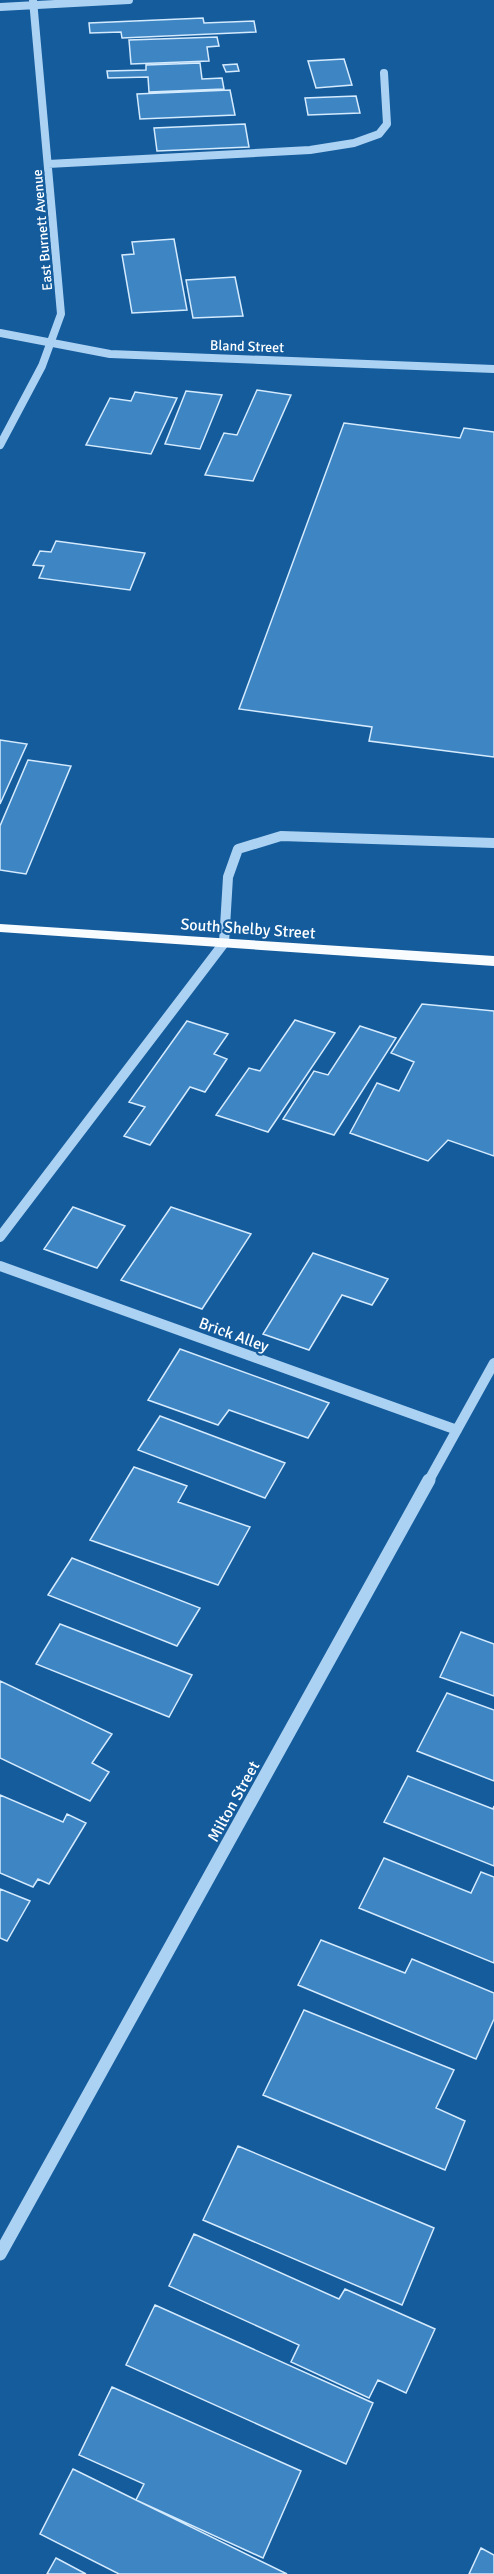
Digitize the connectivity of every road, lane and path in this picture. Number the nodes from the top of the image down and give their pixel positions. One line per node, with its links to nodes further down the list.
1 (129, 0): 2 (street)
2 (34, 3): 3 (street); 5 (street, East Burnett Avenue)
3 (0, 7)
4 (384, 73): 5 (street)
5 (48, 164): 7 (street, East Burnett Avenue)
6 (0, 333): 7 (street, Bland Street)
7 (52, 343): 8 (street, Bland Street); 9 (street, East Burnett Avenue)
8 (494, 369)
9 (0, 445)
10 (494, 843): 12 (street)
11 (0, 928): 12 (main road, South Shelby Street)
12 (224, 943): 13 (main road, South Shelby Street); 14 (street)
13 (494, 961)
14 (0, 1238)
15 (0, 1266): 17 (street, Brick Alley)
16 (494, 1363): 17 (street, Milton Street)
17 (457, 1430): 18 (street, Milton Street)
18 (0, 2254)

